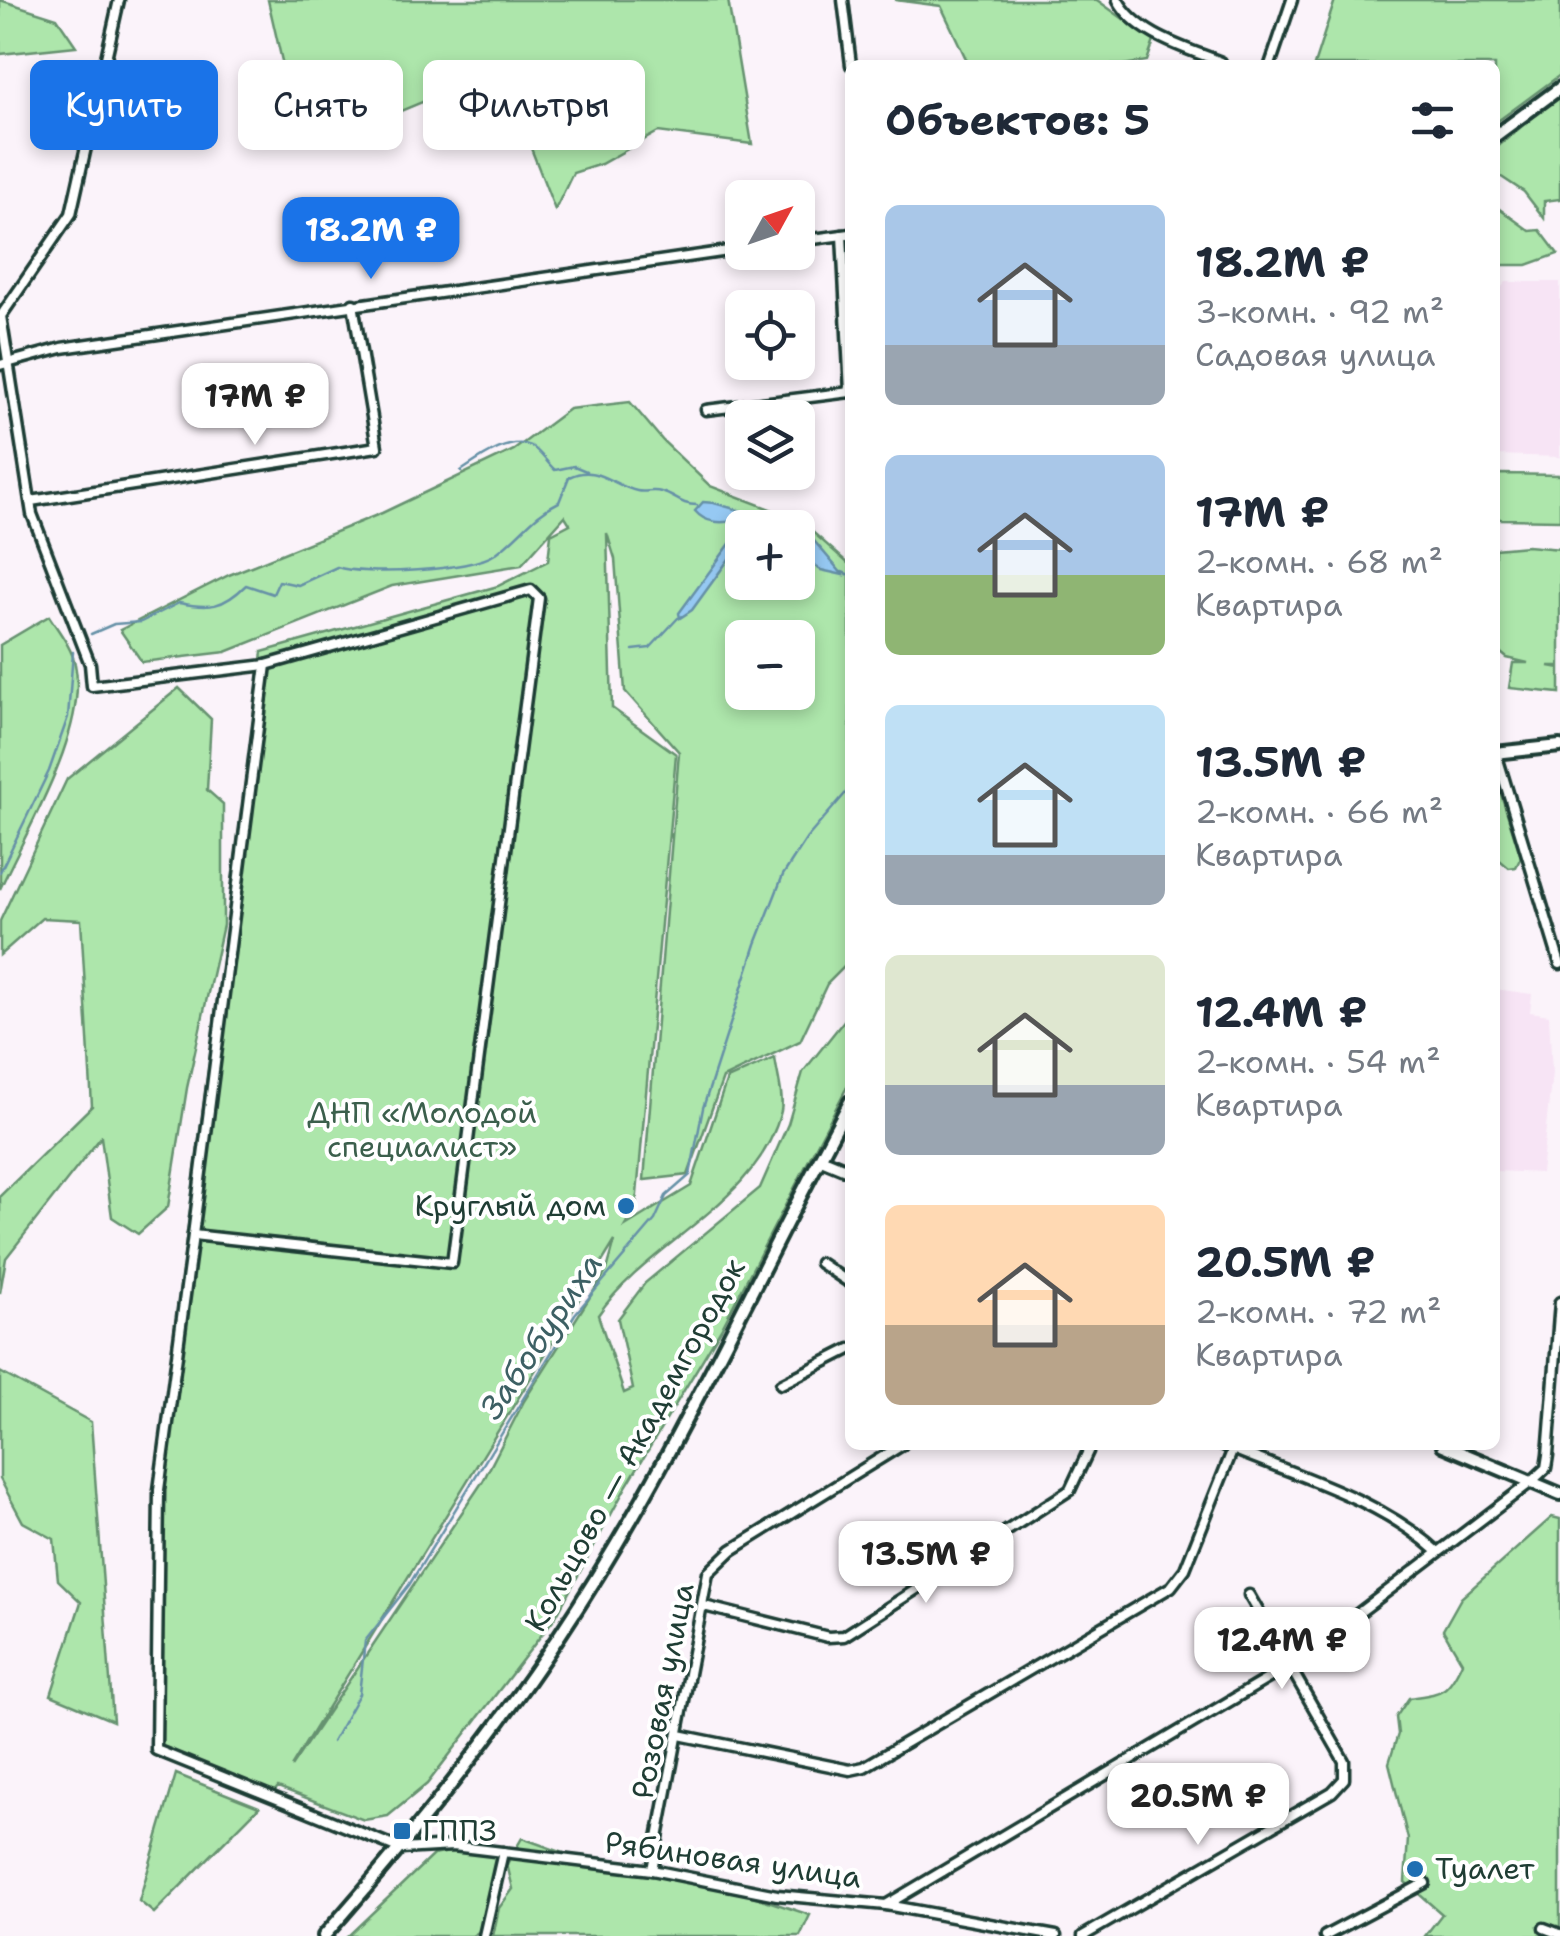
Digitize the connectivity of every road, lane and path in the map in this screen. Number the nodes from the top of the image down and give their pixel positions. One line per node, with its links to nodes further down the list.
1 (119, 0): 14 (street)
2 (842, 0): 5 (street)
3 (1118, 0): 6 (street)
4 (1292, 0): 7 (street)
5 (850, 60)
6 (1216, 60)
7 (1272, 60)
8 (1560, 88): 9 (main road)
9 (1500, 132)
10 (845, 234): 11 (street)
11 (815, 239)
12 (725, 251): 13 (street)
13 (353, 304): 14 (street); 17 (street)
14 (4, 363): 17 (street)
15 (845, 393): 16 (street)
16 (706, 410)
17 (31, 501): 18 (street)
18 (266, 665): 26 (street); 26 (street)
19 (1560, 746): 20 (main road)
20 (1500, 752)
21 (1500, 768): 22 (street)
22 (1560, 964)
23 (845, 1112): 24 (main road, Кольцово — Академгородок)
24 (821, 1160): 25 (main road); 44 (main road, Кольцово — Академгородок)
25 (845, 1169)
26 (193, 1235): 44 (street)
27 (820, 1263): 28 (street)
28 (845, 1280)
29 (1560, 1302): 37 (street)
30 (845, 1352): 31 (street)
31 (781, 1384)
32 (894, 1450): 41 (street, Розовая улица)
33 (1090, 1450): 41 (street)
34 (1232, 1450): 43 (street)
35 (1234, 1450): 39 (street)
36 (1455, 1450): 37 (main road)
37 (1531, 1482): 38 (main road); 39 (street)
38 (1560, 1494)
39 (1437, 1550): 42 (street)
40 (1249, 1595): 42 (street)
41 (704, 1606): 43 (street, Розовая улица)
42 (1288, 1666): 48 (street); 54 (street)
43 (678, 1735): 46 (street, Розовая улица)
44 (401, 1849): 45 (street, Рябиновая улица); 51 (main road, Кольцово — Академгородок)
45 (503, 1852): 46 (street, Рябиновая улица); 52 (street)
46 (652, 1870): 48 (street, Рябиновая улица)
47 (1425, 1882): 55 (street)
48 (886, 1905): 53 (street, Рябиновая улица)
49 (1544, 1928): 50 (street)
50 (1560, 1934)
51 (324, 1936)
52 (484, 1936)
53 (1056, 1936)
54 (1082, 1936)
55 (1326, 1936)

